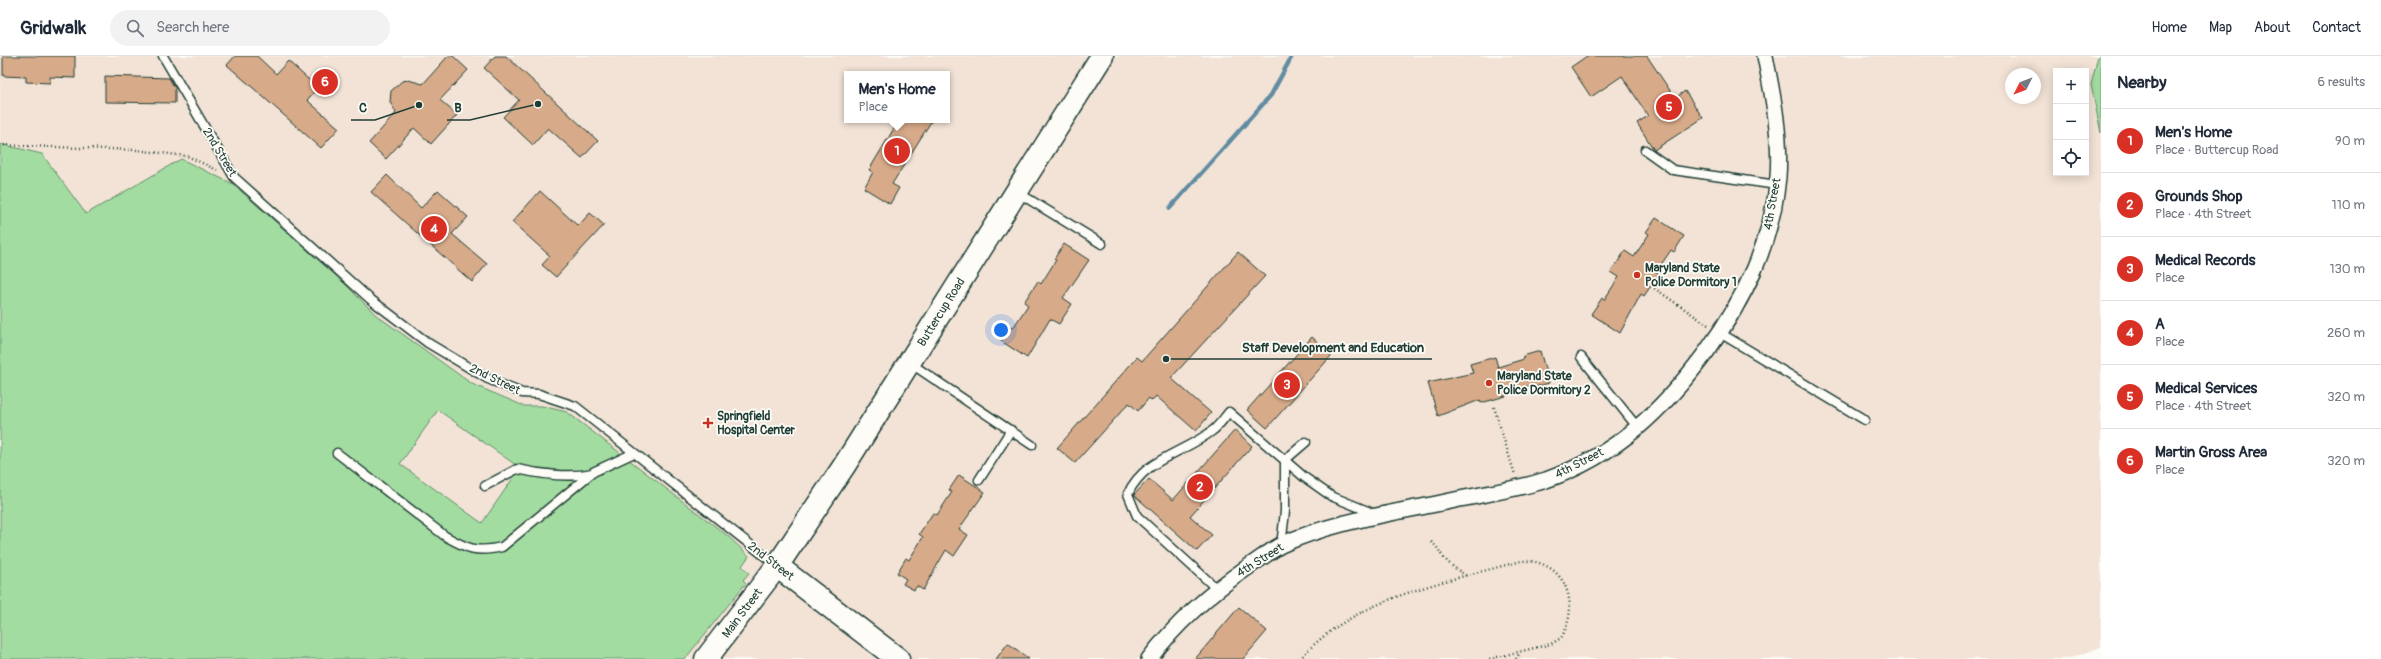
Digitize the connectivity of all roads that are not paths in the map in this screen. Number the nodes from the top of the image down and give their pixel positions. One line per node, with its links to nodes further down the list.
1 (163, 56): 16 (lane, 2nd Street)
2 (1102, 56): 6 (street, Buttercup Road)
3 (1765, 56): 5 (street, 4th Street)
4 (1645, 150): 5 (lane)
5 (1777, 185): 8 (street, 4th Street)
6 (1016, 192): 7 (lane); 10 (street, Buttercup Road)
7 (1102, 244)
8 (1720, 333): 11 (lane); 12 (street, 4th Street)
9 (1581, 357): 12 (lane)
10 (909, 362): 13 (lane); 24 (street, Buttercup Road)
11 (1865, 420)
12 (1638, 428): 22 (street, 4th Street)
13 (1011, 430): 15 (lane); 20 (lane)
14 (1306, 442): 18 (lane)
15 (1032, 445)
16 (634, 452): 19 (lane); 24 (lane, 2nd Street)
17 (337, 453): 19 (lane)
18 (1285, 460): 22 (lane); 23 (lane); 25 (lane)
19 (593, 472): 21 (lane)
20 (979, 480)
21 (485, 486)
22 (1379, 516): 23 (street, 4th Street)
23 (1281, 546): 25 (street, 4th Street)
24 (777, 566): 26 (street, Main Street); 27 (street, 2nd Street)
25 (1217, 588): 28 (street, 4th Street)
26 (706, 659)
27 (898, 659)
28 (1149, 659)

